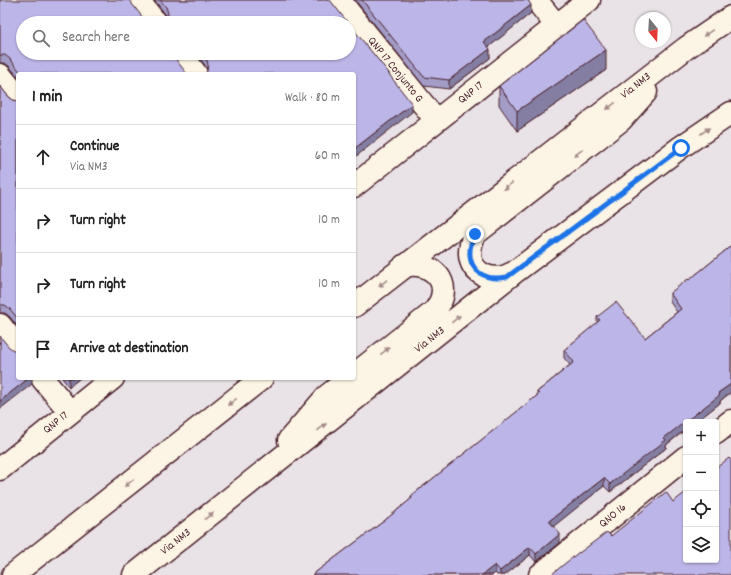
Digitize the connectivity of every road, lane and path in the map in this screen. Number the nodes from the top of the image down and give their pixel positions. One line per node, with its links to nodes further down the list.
1 (138, 0): 5 (main road)
2 (339, 0): 6 (main road, QNP 17 Conjunto G)
3 (536, 0): 9 (main road)
4 (589, 0): 9 (main road, QNP 17)
5 (151, 16)
6 (352, 16)
7 (731, 17): 10 (main road, Via NM3, one-way to 10)
8 (356, 21): 16 (main road, QNP 17 Conjunto G)
9 (556, 26): 16 (main road, QNP 17)
10 (686, 48): 18 (main road, Via NM3, one-way to 18); 19 (main road, one-way to 19)
11 (185, 60): 12 (main road)
12 (194, 72)
13 (0, 74): 14 (main road)
14 (16, 94)
15 (731, 113): 19 (main road, Via NM3, one-way to 15)
16 (436, 120): 17 (main road, QNP 17)
17 (356, 184)
18 (404, 266): 20 (main road, Via NM3, one-way to 20); 23 (main road, one-way to 18)
19 (516, 271): 31 (main road, Via NM3, one-way to 19)
20 (356, 304)
21 (0, 325): 22 (main road)
22 (16, 345)
23 (356, 373)
24 (44, 380): 28 (main road)
25 (110, 380): 28 (main road, QNP 17)
26 (259, 380): 32 (main road, one-way to 32)
27 (347, 380): 31 (main road)
28 (70, 412): 30 (main road, QNP 17)
29 (683, 459): 34 (main road, QNO 16)
30 (0, 469)
31 (254, 480): 33 (main road, Via NM3, one-way to 31)
32 (13, 575)
33 (134, 575)
34 (540, 575)

